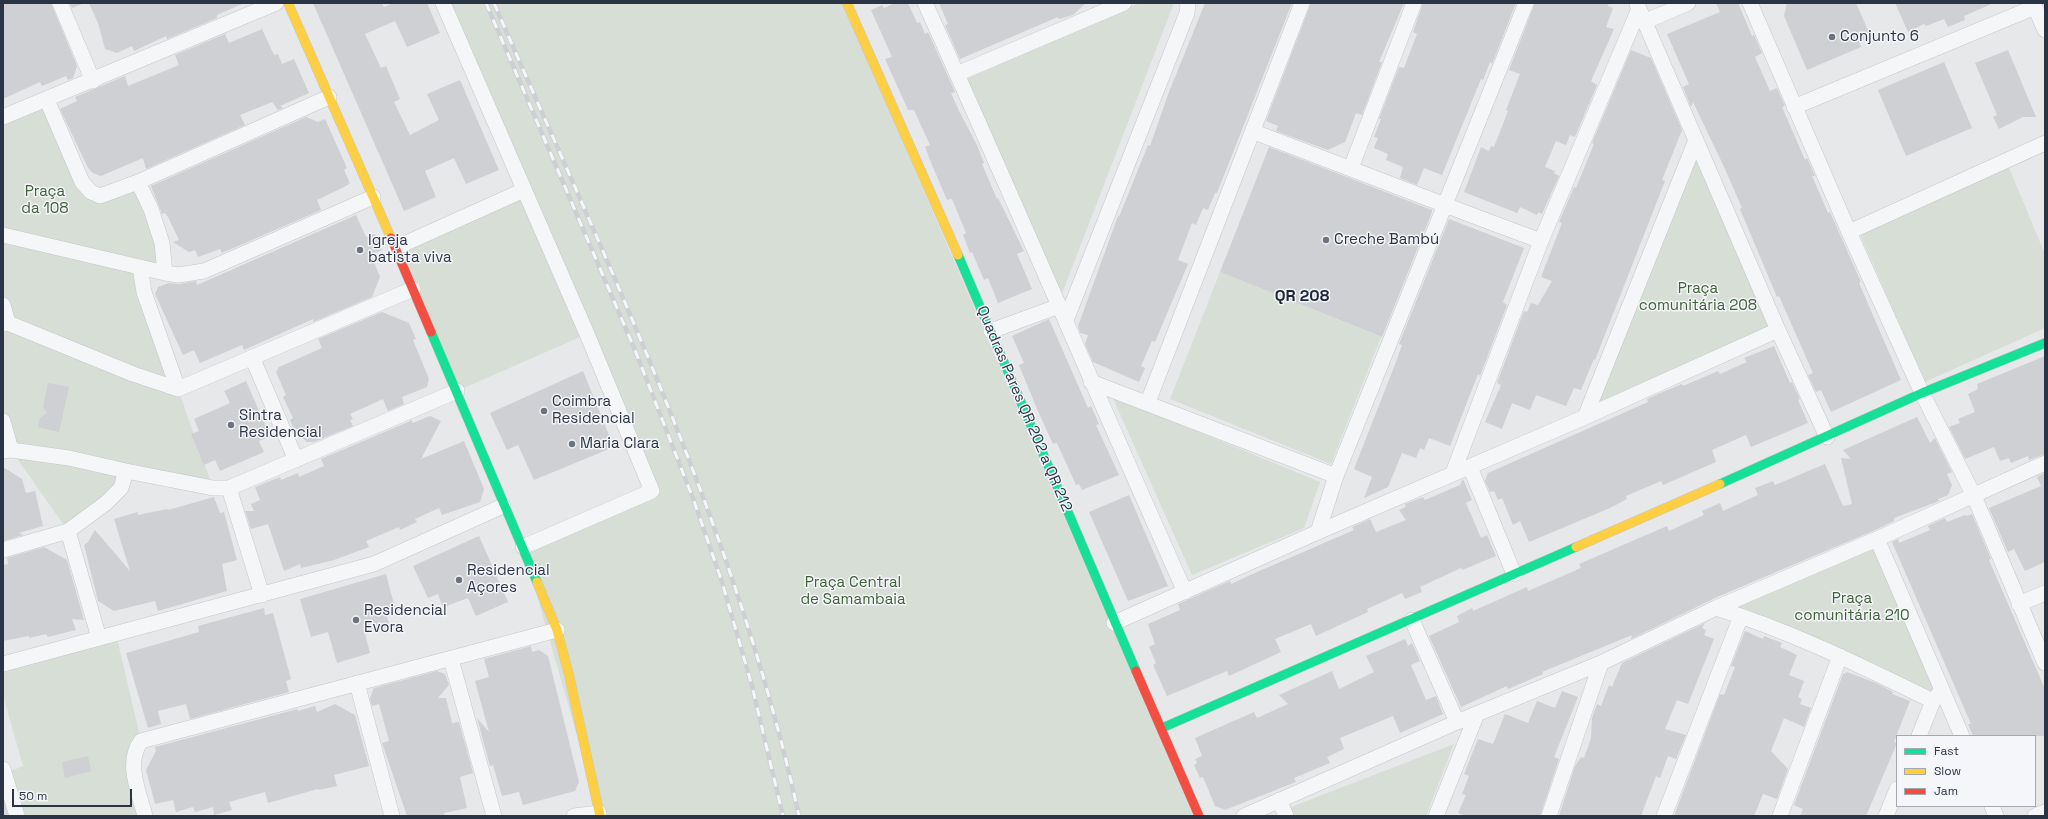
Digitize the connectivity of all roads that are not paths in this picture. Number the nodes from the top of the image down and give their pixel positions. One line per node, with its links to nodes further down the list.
1 (60, 3): 18 (street)
2 (276, 3): 18 (street)
3 (288, 3): 19 (street)
4 (443, 3): 28 (street)
5 (848, 3): 43 (street, Quadras Pares QR 202 a QR 212)
6 (925, 3): 17 (street)
7 (1124, 3): 17 (street)
8 (1188, 3): 40 (street)
9 (1302, 3): 23 (street)
10 (1414, 3): 26 (street)
11 (1526, 3): 30 (street)
12 (1688, 3): 15 (street)
13 (1750, 3): 21 (street)
14 (2034, 5): 16 (street); 21 (street)
15 (1640, 11): 24 (street); 33 (street)
16 (2045, 30)
17 (957, 74): 39 (street)
18 (92, 81): 20 (street)
19 (329, 97): 27 (street); 29 (street)
20 (47, 100): 22 (street); 27 (street)
21 (1794, 106): 31 (street)
22 (3, 117)
23 (1254, 132): 26 (street); 50 (street)
24 (1696, 140): 42 (street); 51 (street)
25 (2045, 143): 31 (street)
26 (1351, 168): 30 (street)
27 (138, 182): 36 (street)
28 (524, 190): 34 (street); 67 (street)
29 (373, 197): 34 (street); 36 (street)
30 (1444, 206): 33 (street); 60 (street)
31 (1849, 232): 49 (street)
32 (3, 235): 35 (street)
33 (1541, 241): 59 (street)
34 (395, 248): 37 (street)
35 (140, 267): 36 (street); 47 (street)
36 (165, 273)
37 (413, 289): 45 (street); 48 (street)
38 (3, 305): 41 (street)
39 (1059, 306): 40 (street); 43 (street)
40 (1066, 320): 46 (street)
41 (5, 323): 47 (street)
42 (1778, 330): 51 (street); 53 (street)
43 (991, 332): 77 (street, Quadras Pares QR 202 a QR 212)
44 (2045, 343): 49 (street)
45 (252, 357): 47 (street); 55 (street)
46 (1091, 382): 50 (street); 70 (street)
47 (178, 389)
48 (457, 391): 55 (street); 63 (street)
49 (1922, 393): 53 (street); 62 (street)
50 (1148, 402): 60 (street)
51 (1585, 417): 57 (street)
52 (3, 421): 54 (street)
53 (1827, 437): 69 (street)
54 (7, 450): 58 (street)
55 (296, 460): 61 (street)
56 (2045, 463): 62 (street)
57 (1470, 467): 59 (street); 69 (street)
58 (126, 471): 61 (street); 64 (street)
59 (1453, 473): 65 (street)
60 (1336, 476): 65 (street)
61 (228, 488): 72 (street)
62 (1974, 496): 66 (street); 73 (street)
63 (503, 506): 67 (street); 72 (street)
64 (68, 531): 68 (street); 79 (street)
65 (1318, 532): 70 (street)
66 (1877, 539): 74 (street); 86 (street)
67 (523, 547): 78 (street)
68 (3, 550)
69 (1514, 574): 76 (street)
70 (1185, 592): 77 (street)
71 (2045, 593): 73 (street)
72 (262, 595): 79 (street)
73 (2019, 604): 83 (street)
74 (1716, 608): 75 (street); 82 (street)
75 (1741, 616): 80 (street); 107 (street)
76 (1412, 620): 88 (street); 89 (street)
77 (1114, 623): 89 (street, Quadras Pares QR 202 a QR 212)
78 (557, 630): 81 (street); 96 (street)
79 (99, 638): 84 (street)
80 (1840, 656): 86 (street); 108 (street)
81 (451, 659): 85 (street); 100 (street)
82 (1601, 662): 87 (street); 106 (street)
83 (2045, 663)
84 (3, 664)
85 (357, 682): 98 (street); 99 (street)
86 (1938, 696): 90 (street); 91 (street)
87 (1476, 716): 88 (street); 105 (street)
88 (1457, 722): 94 (street)
89 (1162, 728): 102 (street, Quadras Pares QR 202 a QR 212)
90 (1919, 735)
91 (1961, 735)
92 (3, 769): 97 (street)
93 (1896, 791): 109 (street)
94 (1279, 800): 103 (street); 104 (street)
95 (2045, 812): 110 (street)
96 (600, 814): 101 (street)
97 (16, 816)
98 (145, 816)
99 (392, 816)
100 (494, 816)
101 (574, 816)
102 (1199, 816)
103 (1244, 816)
104 (1286, 816)
105 (1436, 816)
106 (1549, 816)
107 (1664, 816)
108 (1780, 816)
109 (1886, 816)
110 (2035, 816)

